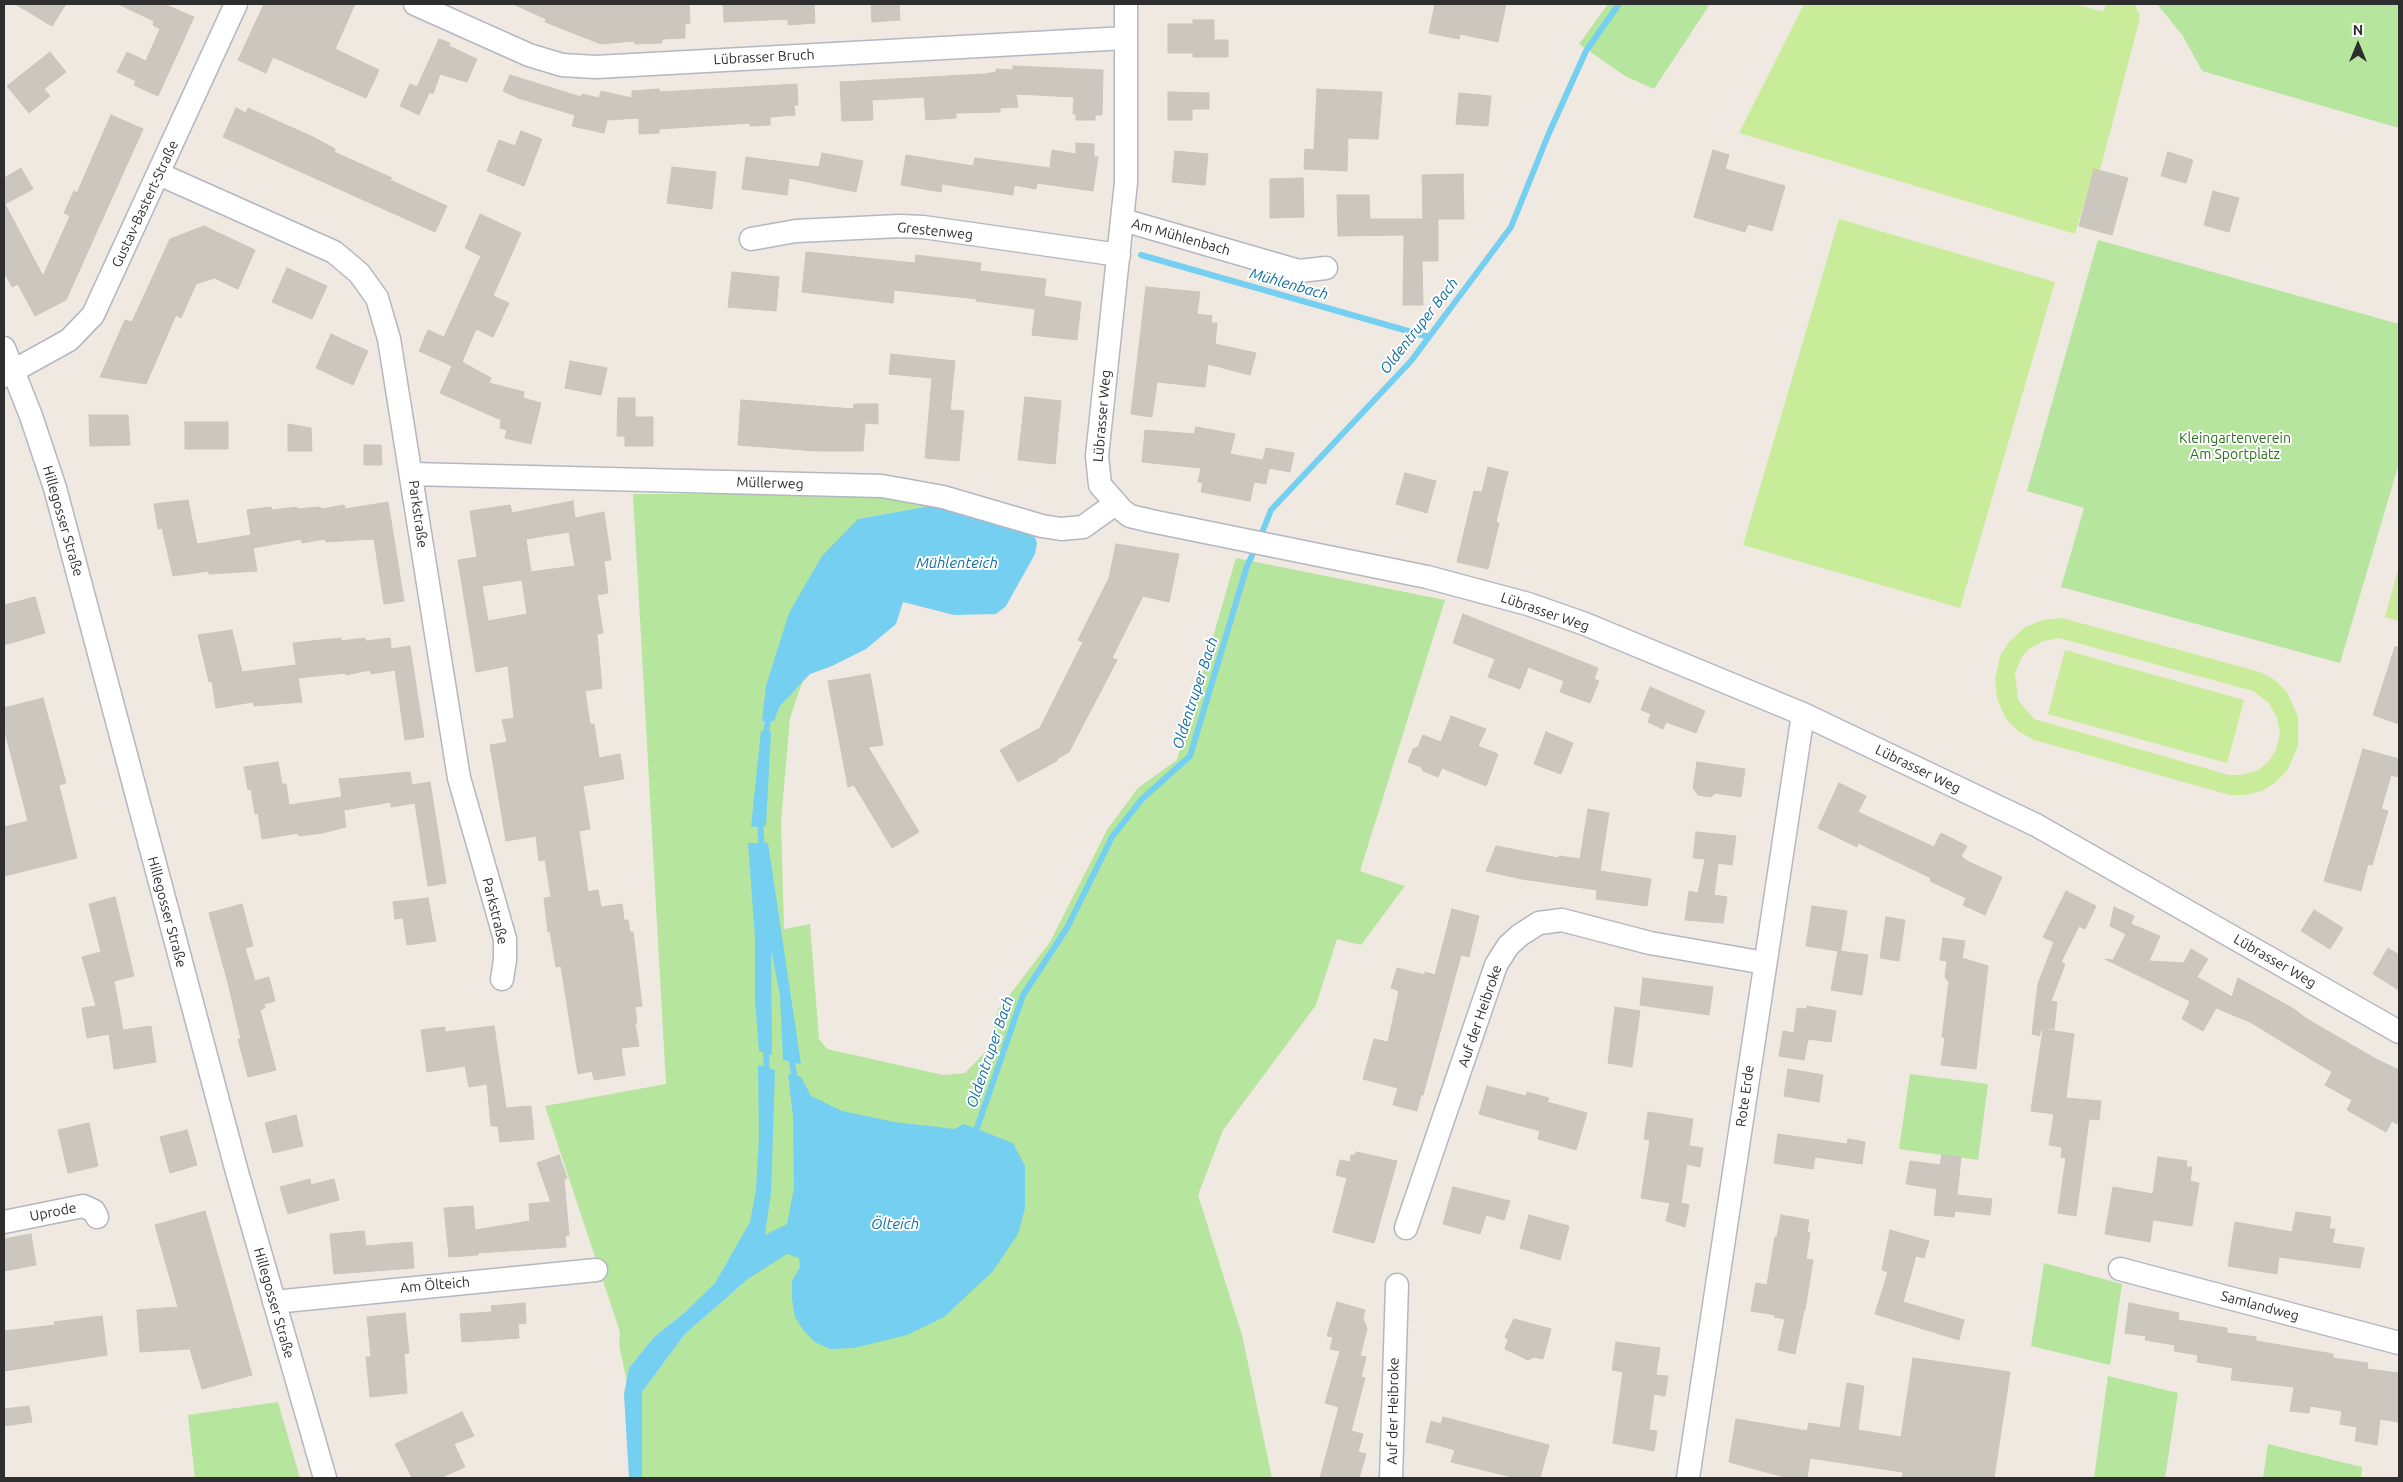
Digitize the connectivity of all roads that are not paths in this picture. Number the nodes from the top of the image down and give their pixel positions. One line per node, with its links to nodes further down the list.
1 (236, 4): 5 (street, Gustav-Bastert-Straße)
2 (415, 4): 4 (street, Lübrasser Bruch)
3 (1126, 4): 4 (street, Lübrasser Weg)
4 (1126, 38): 6 (street, Lübrasser Weg)
5 (159, 174): 11 (street, Gustav-Bastert-Straße); 12 (street, Parkstraße)
6 (1123, 220): 8 (street, Lübrasser Weg); 9 (street, Am Mühlenbach)
7 (751, 239): 8 (street, Grestenweg)
8 (1119, 256): 13 (street, Lübrasser Weg)
9 (1326, 268)
10 (4, 348): 11 (street, Hillegosser Straße)
11 (8, 373): 24 (street, Hillegosser Straße)
12 (412, 474): 13 (street, Müllerweg); 16 (street, Parkstraße)
13 (1115, 504): 14 (street, Lübrasser Weg)
14 (1803, 714): 15 (street, Rote Erde); 17 (street, Lübrasser Weg)
15 (1765, 962): 20 (street, Auf der Heibroke); 28 (street, Rote Erde)
16 (502, 979)
17 (2399, 1032)
18 (97, 1217): 19 (street, Uprode)
19 (4, 1222)
20 (1406, 1228)
21 (2120, 1269): 25 (street, Samlandweg)
22 (596, 1270): 24 (street, Am Ölteich)
23 (1397, 1285): 27 (street, Auf der Heibroke)
24 (274, 1302): 26 (street, Hillegosser Straße)
25 (2399, 1343)
26 (325, 1478)
27 (1392, 1478)
28 (1688, 1478)

